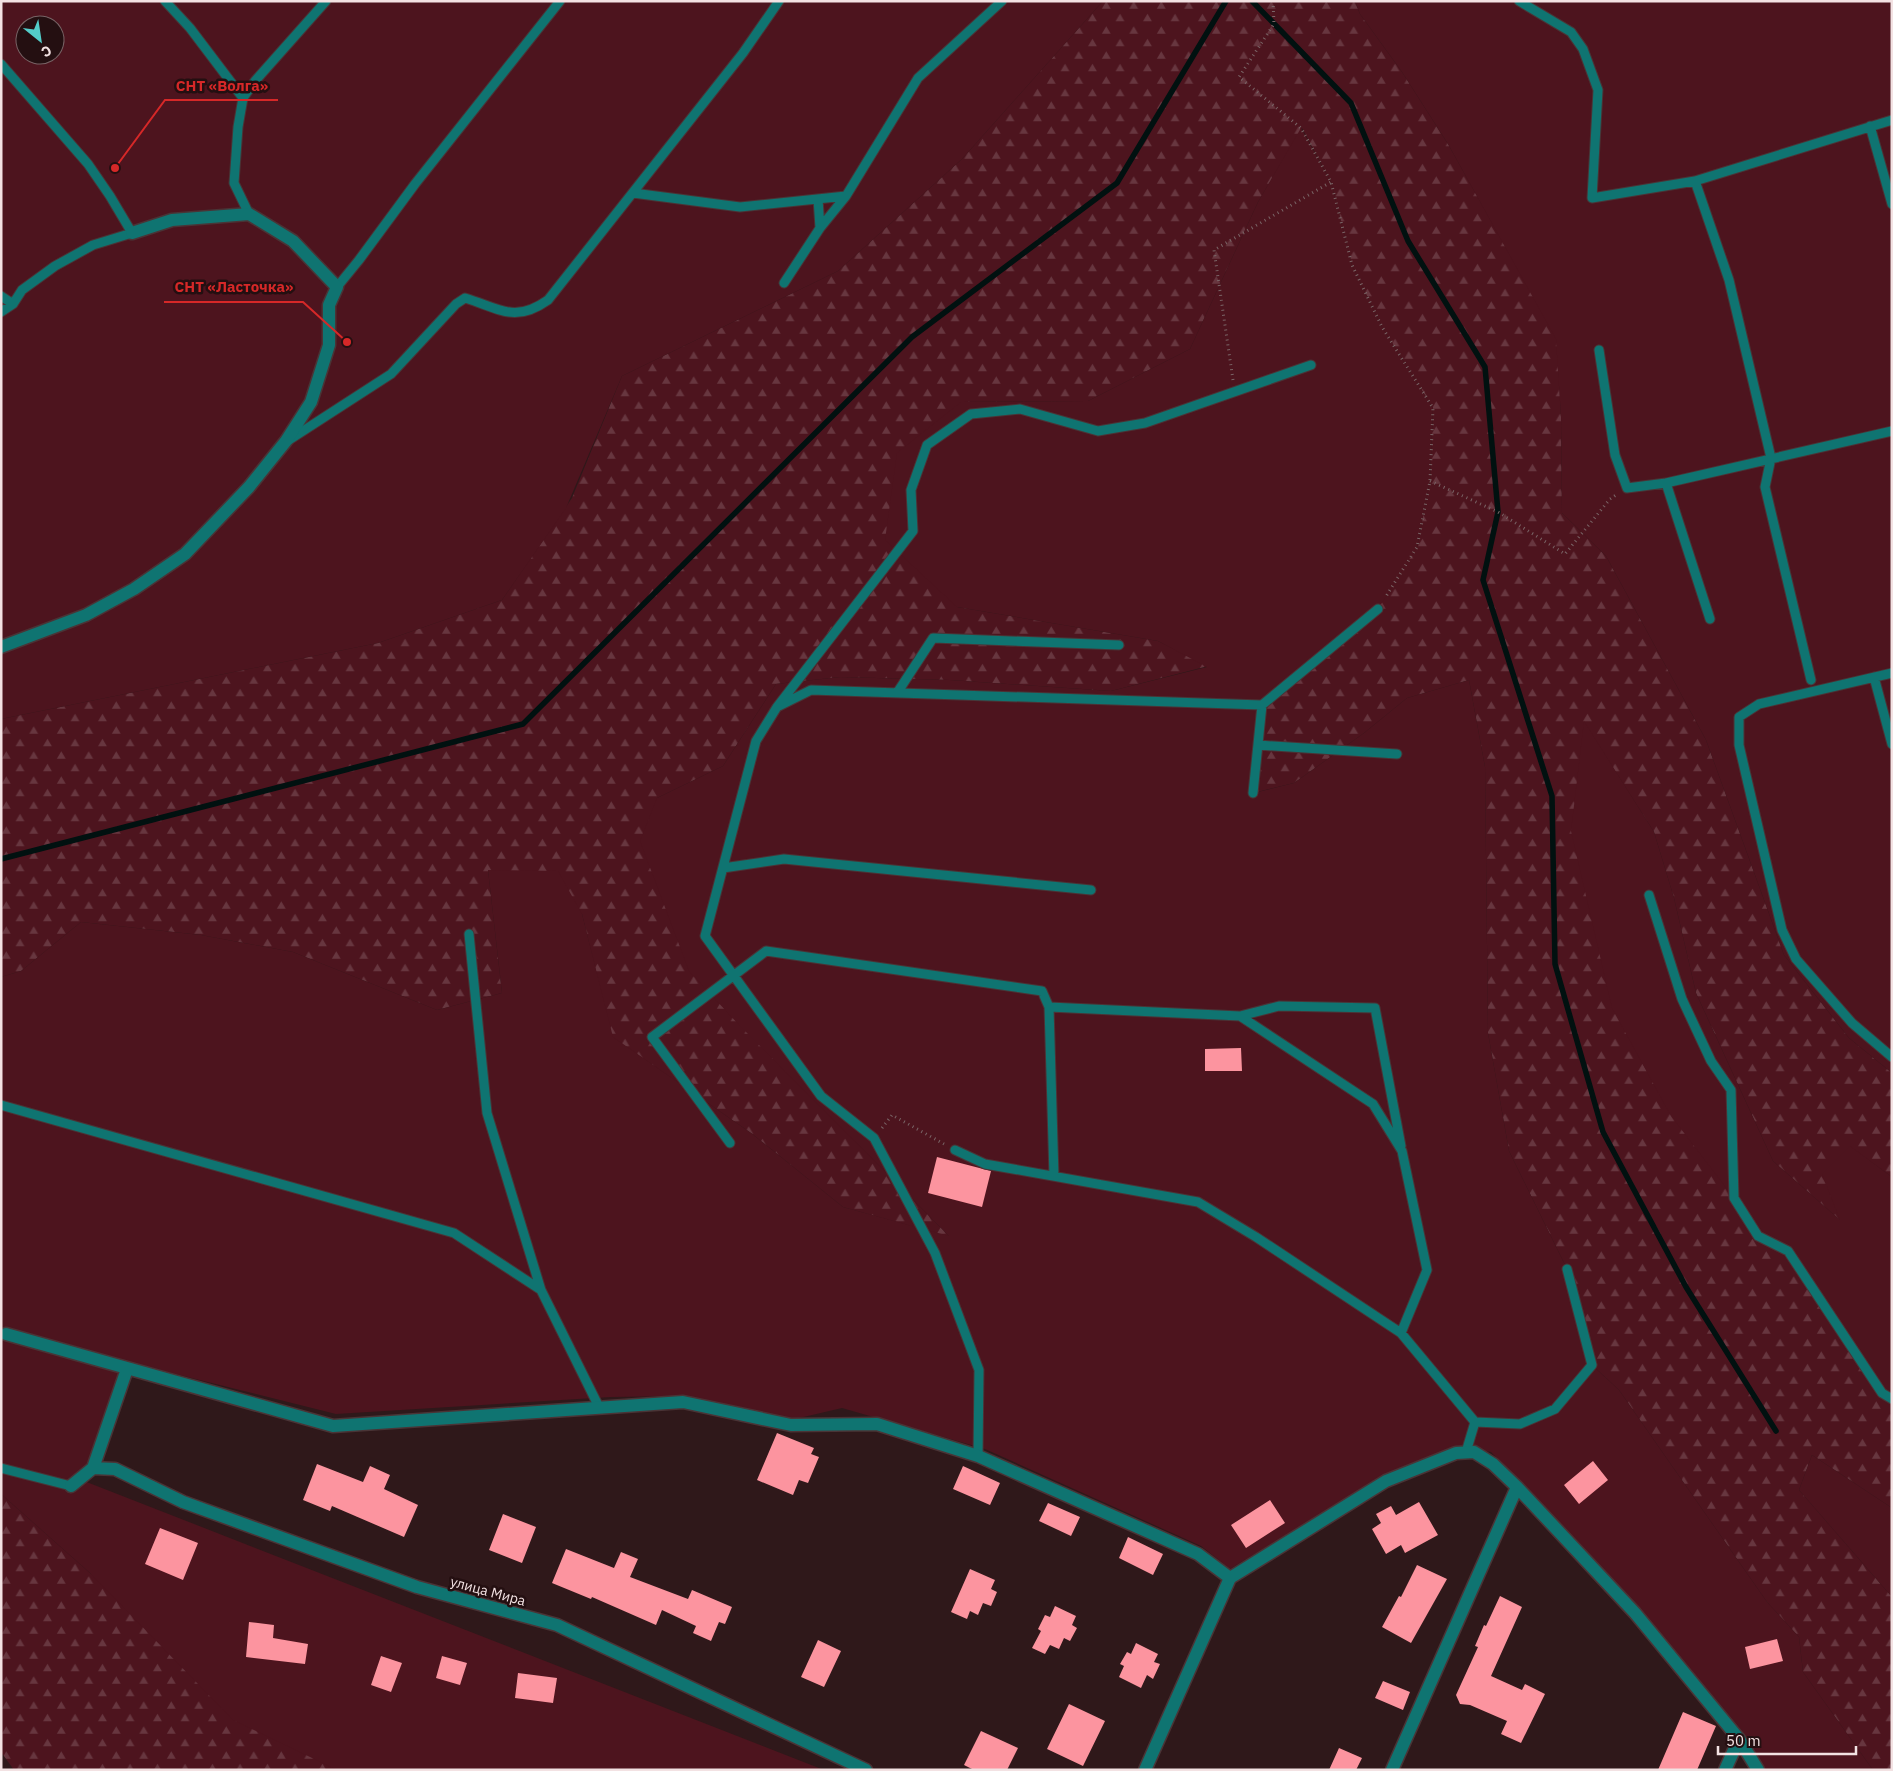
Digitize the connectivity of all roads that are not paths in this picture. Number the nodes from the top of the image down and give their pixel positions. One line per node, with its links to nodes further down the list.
1 (166, 1): 8 (lane)
2 (326, 1): 8 (lane)
3 (560, 1): 20 (lane)
4 (779, 1): 12 (lane)
5 (1002, 1): 13 (lane)
6 (1519, 1): 11 (lane)
7 (1, 64): 18 (lane)
8 (243, 98): 16 (lane)
9 (1892, 120): 10 (lane)
10 (1870, 126): 11 (lane); 15 (lane)
11 (1695, 181): 28 (lane)
12 (633, 193): 14 (lane); 27 (lane)
13 (846, 196): 14 (lane); 17 (lane)
14 (818, 199): 17 (lane)
15 (1892, 204)
16 (249, 214): 18 (street); 20 (street)
17 (820, 228): 19 (lane)
18 (132, 233): 22 (lane)
19 (784, 283)
20 (337, 287): 27 (street)
21 (1, 296): 22 (lane)
22 (13, 304): 23 (lane)
23 (1, 312)
24 (1599, 350): 29 (lane)
25 (1310, 365): 39 (lane)
26 (1892, 431): 28 (lane)
27 (286, 441): 33 (street)
28 (1771, 458): 29 (lane); 36 (lane)
29 (1666, 483): 31 (lane)
30 (1378, 609): 38 (lane)
31 (1710, 618)
32 (1119, 645): 37 (lane)
33 (1, 646)
34 (1892, 674): 35 (lane)
35 (1874, 677): 40 (lane); 51 (lane)
36 (1810, 680)
37 (897, 693): 38 (lane); 39 (lane)
38 (1262, 706): 41 (lane)
39 (777, 707): 44 (lane)
40 (1892, 744)
41 (1258, 745): 42 (lane); 43 (lane)
42 (1397, 754)
43 (1253, 793)
44 (723, 868): 45 (lane); 48 (lane)
45 (1091, 890)
46 (1648, 895): 62 (lane)
47 (470, 934): 58 (lane)
48 (734, 977): 49 (lane); 53 (lane); 66 (lane)
49 (1049, 1007): 50 (lane); 56 (lane)
50 (1240, 1016): 55 (lane); 55 (lane)
51 (1892, 1057)
52 (1, 1105): 58 (lane)
53 (730, 1143)
54 (955, 1150): 56 (lane)
55 (1402, 1151): 59 (lane)
56 (1054, 1176): 59 (lane)
57 (1567, 1269): 64 (lane)
58 (541, 1290): 63 (lane)
59 (1400, 1332): 64 (lane)
60 (6, 1334): 61 (street)
61 (127, 1369): 63 (street); 68 (street)
62 (1892, 1399)
63 (599, 1407): 66 (street)
64 (1475, 1422): 65 (lane)
65 (1466, 1452): 70 (street); 71 (street)
66 (978, 1456): 71 (street)
67 (1, 1468): 69 (lane)
68 (93, 1468): 69 (street); 73 (street, улица Мира)
69 (71, 1486)
70 (1517, 1487): 72 (street); 75 (street)
71 (1230, 1578): 74 (street)
72 (1739, 1738): 76 (street); 77 (street)
73 (866, 1770)
74 (1145, 1770)
75 (1392, 1770)
76 (1725, 1770)
77 (1758, 1770)

